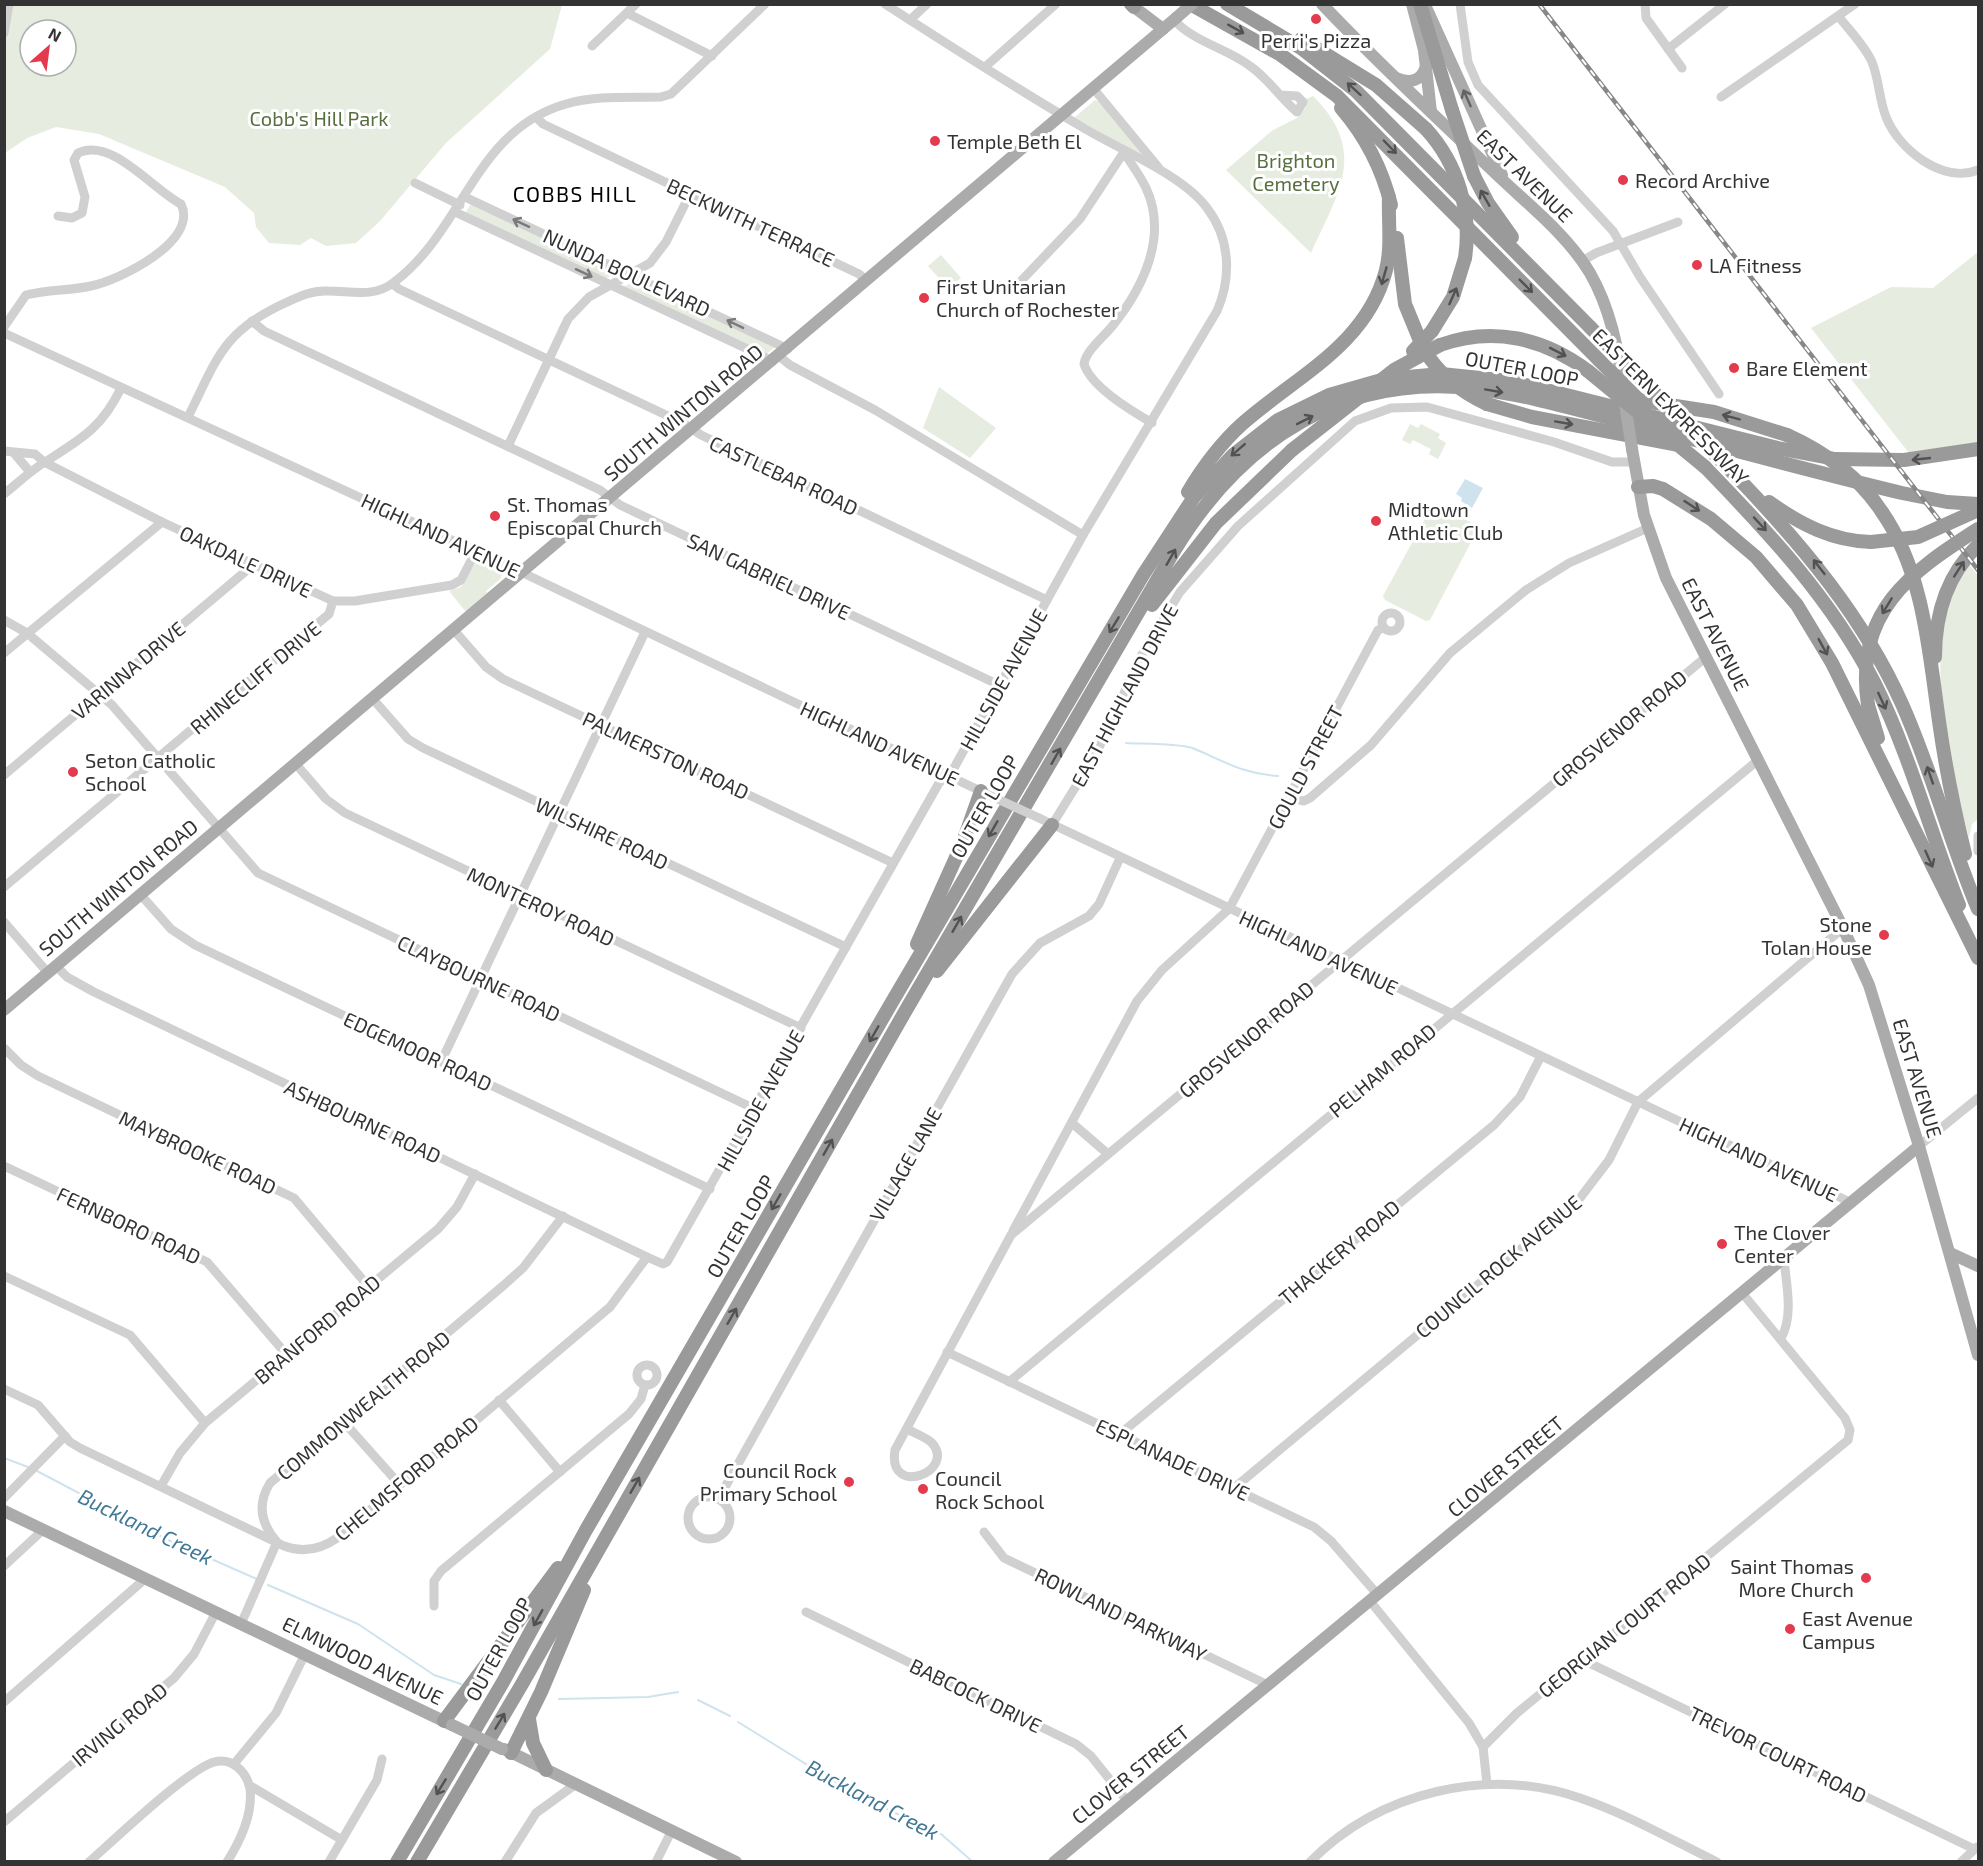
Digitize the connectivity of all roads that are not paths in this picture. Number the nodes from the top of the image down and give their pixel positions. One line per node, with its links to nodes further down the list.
1 (9, 4): 23 (street)
2 (636, 4): 18 (street)
3 (765, 4): 27 (street)
4 (885, 4): 21 (street, HILLSIDE AVENUE)
5 (927, 4): 21 (street)
6 (1056, 4): 29 (street)
7 (1191, 4): 20 (main road, SOUTH WINTON ROAD, bridge); 26 (highway, EASTERN EXPRESSWAY, one-way to 26)
8 (1323, 4): 31 (main road, EAST AVENUE)
9 (1412, 4): 28 (main road)
10 (1420, 4): 55 (highway, one-way to 10, bridge)
11 (1425, 4): 42 (main road, one-way to 11)
12 (1460, 4): 48 (street)
13 (1645, 4): 25 (street)
14 (1725, 4): 25 (street)
15 (1855, 4): 19 (street)
16 (1132, 5): 22 (main road)
17 (1229, 6): 55 (highway, EASTERN EXPRESSWAY, one-way to 17); 61 (highway, one-way to 17, bridge)
18 (627, 13): 24 (street); 27 (street)
19 (1839, 18): 34 (street); 39 (street)
20 (1175, 19): 22 (main road, SOUTH WINTON ROAD); 33 (street)
21 (910, 20): 29 (street, HILLSIDE AVENUE)
22 (1163, 29): 32 (main road, SOUTH WINTON ROAD)
23 (4, 33)
24 (592, 46)
25 (1668, 49): 30 (street)
26 (1281, 55): 44 (highway); 73 (highway, EASTERN EXPRESSWAY, one-way to 73, bridge)
27 (712, 56): 37 (street)
28 (1426, 65): 31 (main road); 35 (main road)
29 (986, 67): 36 (street, HILLSIDE AVENUE)
30 (1682, 68)
31 (1396, 78): 35 (main road, EAST AVENUE)
32 (1093, 88): 36 (main road, SOUTH WINTON ROAD); 40 (street, HILLSIDE AVENUE)
33 (1280, 95)
34 (1720, 97)
35 (1431, 112): 42 (main road, EAST AVENUE)
36 (1062, 115): 38 (street, HILLSIDE AVENUE); 51 (main road, SOUTH WINTON ROAD)
37 (537, 118): 43 (street, BECKWITH TERRACE); 45 (street)
38 (1124, 152): 40 (street, HILLSIDE AVENUE); 52 (street); 66 (street)
39 (1978, 170)
40 (1162, 172): 66 (street, HILLSIDE AVENUE)
41 (415, 183): 45 (street, NUNDA BOULEVARD)
42 (1511, 188): 49 (main road, EAST AVENUE)
43 (690, 194): 50 (street); 51 (street, BECKWITH TERRACE)
44 (1389, 197): 75 (highway, one-way to 75, bridge); 90 (highway, one-way to 90)
45 (460, 205): 50 (street, NUNDA BOULEVARD, one-way to 45); 53 (street); 54 (street, NUNDA BOULEVARD, one-way to 54)
46 (57, 216): 57 (street)
47 (1678, 222): 48 (street)
48 (1622, 244): 49 (street); 64 (street)
49 (1582, 261): 72 (main road, EAST AVENUE, bridge)
50 (633, 274): 54 (street); 59 (street, NUNDA BOULEVARD, one-way to 50)
51 (867, 281): 59 (main road, SOUTH WINTON ROAD)
52 (1021, 281)
53 (393, 284): 56 (street); 60 (street, CASTLEBAR ROAD)
54 (611, 286): 59 (street, NUNDA BOULEVARD); 60 (street)
55 (1558, 295): 76 (highway, EASTERN EXPRESSWAY, bridge)
56 (252, 321): 65 (street); 68 (street, SAN GABRIEL DRIVE)
57 (4, 327)
58 (4, 333): 63 (street, HIGHLAND AVENUE)
59 (780, 356): 67 (main road, SOUTH WINTON ROAD); 85 (street, NUNDA BOULEVARD)
60 (548, 359): 67 (street, CASTLEBAR ROAD); 68 (street)
61 (1384, 376): 73 (highway, one-way to 73, bridge); 100 (highway, bridge)
62 (1510, 381): 69 (highway, OUTER LOOP, one-way to 62); 90 (highway, OUTER LOOP, one-way to 90); 104 (highway, one-way to 62, bridge)
63 (121, 388): 65 (street, HIGHLAND AVENUE); 71 (street)
64 (1719, 394)
65 (188, 417): 87 (street, HIGHLAND AVENUE)
66 (1152, 423): 85 (street, HILLSIDE AVENUE)
67 (693, 429): 79 (main road, SOUTH WINTON ROAD); 91 (street, CASTLEBAR ROAD)
68 (508, 446): 79 (street, SAN GABRIEL DRIVE)
69 (1978, 449)
70 (9, 452): 71 (street, OAKDALE DRIVE); 74 (street, OAKDALE DRIVE)
71 (44, 462): 74 (street); 82 (street, OAKDALE DRIVE)
72 (1634, 462): 77 (main road, EAST AVENUE); 115 (street, EAST HIGHLAND DRIVE)
73 (1704, 467): 130 (highway, EASTERN EXPRESSWAY, one-way to 130)
74 (30, 472): 78 (street)
75 (1824, 474): 80 (highway, OUTER LOOP); 100 (highway, OUTER LOOP, one-way to 75)
76 (1737, 477): 81 (highway, bridge); 126 (highway, EASTERN EXPRESSWAY, one-way to 76)
77 (1638, 487): 83 (main road, EAST AVENUE); 114 (highway, one-way to 114)
78 (4, 494)
79 (610, 498): 89 (main road, SOUTH WINTON ROAD); 101 (street, SAN GABRIEL DRIVE)
80 (1978, 504)
81 (1978, 510)
82 (162, 522): 88 (street, OAKDALE DRIVE); 97 (street)
83 (1648, 528): 99 (main road, EAST AVENUE); 112 (street)
84 (1978, 529): 114 (highway, one-way to 114, bridge)
85 (1083, 535): 91 (street, HILLSIDE AVENUE)
86 (1978, 545): 104 (highway, one-way to 86)
87 (476, 551): 89 (street, HIGHLAND AVENUE); 92 (street, OAKDALE DRIVE)
88 (253, 565): 92 (street, OAKDALE DRIVE); 102 (street, VARINNA DRIVE)
89 (521, 572): 95 (main road, SOUTH WINTON ROAD); 96 (street, HIGHLAND AVENUE)
90 (1143, 574): 135 (highway, OUTER LOOP, one-way to 135)
91 (1047, 600): 101 (street, HILLSIDE AVENUE)
92 (333, 601): 106 (street, RHINECLIFF DRIVE)
93 (4, 620): 97 (street, CLAYBOURNE ROAD)
94 (1384, 627): 125 (street, GOULD STREET)
95 (453, 629): 103 (main road, SOUTH WINTON ROAD); 105 (street, PALMERSTON ROAD)
96 (645, 632): 105 (street); 110 (street, HIGHLAND AVENUE)
97 (27, 633): 98 (street); 102 (street, CLAYBOURNE ROAD)
98 (4, 653)
99 (1706, 657): 107 (main road, EAST AVENUE); 132 (street, GROSVENOR ROAD)
100 (1100, 681): 137 (highway, OUTER LOOP, one-way to 100)
101 (999, 685): 110 (street, HILLSIDE AVENUE)
102 (100, 693): 106 (street, CLAYBOURNE ROAD); 109 (street, VARINNA DRIVE)
103 (372, 698): 108 (main road, SOUTH WINTON ROAD); 113 (street, WILSHIRE ROAD)
104 (1937, 707): 124 (highway)
105 (601, 724): 113 (street); 120 (street, PALMERSTON ROAD)
106 (159, 757): 116 (street, CLAYBOURNE ROAD); 121 (street, RHINECLIFF DRIVE)
107 (1757, 761): 128 (main road, EAST AVENUE); 138 (street, PELHAM ROAD)
108 (295, 763): 116 (main road, SOUTH WINTON ROAD); 123 (street, MONTEROY ROAD)
109 (4, 775)
110 (947, 775): 111 (street, HIGHLAND AVENUE); 120 (street, HILLSIDE AVENUE)
111 (987, 794): 115 (street, HIGHLAND AVENUE, bridge); 135 (highway)
112 (1295, 799)
113 (559, 812): 123 (street); 129 (street, WILSHIRE ROAD)
114 (1911, 820): 131 (highway, one-way to 131)
115 (1052, 825): 119 (street, HIGHLAND AVENUE); 137 (highway)
116 (218, 828): 122 (main road, SOUTH WINTON ROAD); 134 (street, CLAYBOURNE ROAD)
117 (1978, 836): 118 (street)
118 (1978, 851)
119 (1120, 858): 125 (street, HIGHLAND AVENUE); 181 (street, VILLAGE LANE)
120 (894, 863): 129 (street, HILLSIDE AVENUE)
121 (4, 887)
122 (140, 894): 133 (main road, SOUTH WINTON ROAD); 142 (street, EDGEMOOR ROAD)
123 (519, 896): 134 (street); 139 (street, MONTEROY ROAD)
124 (1978, 900)
125 (1229, 909): 132 (street, HIGHLAND AVENUE); 146 (street)
126 (1978, 909)
127 (4, 922): 133 (street, ASHBOURNE ROAD)
128 (1843, 928): 144 (street, COUNCIL ROCK AVENUE); 147 (main road, EAST AVENUE)
129 (846, 947): 139 (street, HILLSIDE AVENUE)
130 (1978, 950)
131 (1978, 958)
132 (1340, 961): 138 (street, HIGHLAND AVENUE); 148 (street, GROSVENOR ROAD)
133 (52, 969): 136 (main road, SOUTH WINTON ROAD); 150 (street, ASHBOURNE ROAD)
134 (481, 978): 142 (street); 145 (street, CLAYBOURNE ROAD)
135 (892, 1002): 184 (highway, OUTER LOOP, one-way to 184)
136 (4, 1010)
137 (906, 1010): 186 (highway, OUTER LOOP, one-way to 137)
138 (1451, 1013): 141 (street, HIGHLAND AVENUE); 167 (street, PELHAM ROAD)
139 (801, 1028): 145 (street, HILLSIDE AVENUE)
140 (4, 1048): 161 (street, MAYBROOKE ROAD)
141 (1541, 1056): 144 (street, HIGHLAND AVENUE); 174 (street, THACKERY ROAD)
142 (441, 1062): 151 (street, EDGEMOOR ROAD)
143 (1978, 1098): 147 (street, CLOVER STREET)
144 (1638, 1102): 152 (street, HIGHLAND AVENUE); 179 (street, COUNCIL ROCK AVENUE)
145 (755, 1109): 151 (street, HILLSIDE AVENUE)
146 (1072, 1123): 148 (street); 154 (street)
147 (1919, 1146): 152 (main road, CLOVER STREET); 155 (main road, EAST AVENUE)
148 (1108, 1154): 154 (street, GROSVENOR ROAD)
149 (4, 1166): 165 (street, FERNBORO ROAD)
150 (476, 1174): 153 (street, ASHBOURNE ROAD); 161 (street, BRANFORD ROAD)
151 (710, 1189): 156 (street, HILLSIDE AVENUE)
152 (1852, 1203): 158 (main road, CLOVER STREET)
153 (563, 1216): 157 (street, ASHBOURNE ROAD); 171 (street, COMMONWEALTH ROAD)
154 (1011, 1236): 164 (street, GROSVENOR ROAD)
155 (1950, 1252): 159 (main road); 166 (main road, EAST AVENUE)
156 (672, 1255): 157 (street, ASHBOURNE ROAD)
157 (646, 1257): 170 (street, CHELMSFORD ROAD)
158 (1784, 1259): 162 (main road, CLOVER STREET); 163 (street)
159 (1978, 1266)
160 (4, 1276): 172 (street)
161 (368, 1286): 165 (street, BRANFORD ROAD)
162 (1743, 1294): 163 (street, GEORGIAN COURT ROAD); 190 (main road, CLOVER STREET)
163 (1781, 1338): 196 (street, GEORGIAN COURT ROAD)
164 (947, 1352): 167 (street, ESPLANADE DRIVE); 173 (street, GROSVENOR ROAD)
165 (286, 1355): 172 (street, BRANFORD ROAD)
166 (1978, 1355)
167 (1009, 1382): 174 (street, ESPLANADE DRIVE)
168 (645, 1385): 176 (street)
169 (4, 1389): 175 (street, CHELMSFORD ROAD)
170 (499, 1400): 176 (street); 177 (street, CHELMSFORD ROAD)
171 (343, 1421): 177 (street); 187 (street, COMMONWEALTH ROAD)
172 (205, 1423): 178 (street, BRANFORD ROAD)
173 (907, 1429): 173 (street, GROSVENOR ROAD)
174 (1120, 1434): 179 (street, ESPLANADE DRIVE)
175 (65, 1436): 178 (street, CHELMSFORD ROAD); 180 (street)
176 (560, 1472): 191 (street)
177 (400, 1485): 187 (street, CHELMSFORD ROAD)
178 (161, 1486): 187 (street, CHELMSFORD ROAD)
179 (1234, 1488): 190 (street, ESPLANADE DRIVE)
180 (4, 1498)
181 (719, 1498): 181 (street)
182 (4, 1511): 183 (main road, ELMWOOD AVENUE)
183 (44, 1530): 188 (street); 189 (main road, ELMWOOD AVENUE)
184 (586, 1530): 200 (highway); 217 (highway, OUTER LOOP, one-way to 217)
185 (984, 1532): 197 (street, ROWLAND PARKWAY)
186 (606, 1536): 199 (highway); 218 (highway, OUTER LOOP, one-way to 186)
187 (277, 1542): 194 (street)
188 (4, 1566)
189 (146, 1578): 192 (main road, ELMWOOD AVENUE); 198 (street)
190 (1374, 1598): 197 (main road, CLOVER STREET); 201 (street, ESPLANADE DRIVE)
191 (434, 1606)
192 (216, 1612): 194 (main road, ELMWOOD AVENUE); 210 (street, IRVING ROAD)
193 (806, 1612): 209 (street, BABCOCK DRIVE)
194 (241, 1624): 195 (main road, ELMWOOD AVENUE)
195 (305, 1654): 200 (main road, ELMWOOD AVENUE); 204 (street)
196 (1581, 1659): 201 (street, GEORGIAN COURT ROAD); 213 (street, TREVOR COURT ROAD)
197 (1268, 1685): 209 (main road, CLOVER STREET)
198 (4, 1702)
199 (529, 1717): 202 (highway); 205 (highway)
200 (448, 1723): 202 (main road, ELMWOOD AVENUE, bridge)
201 (1483, 1747): 207 (street, ESPLANADE DRIVE)
202 (507, 1751): 205 (main road, ELMWOOD AVENUE)
203 (382, 1759): 212 (street)
204 (234, 1764): 208 (street); 214 (street)
205 (546, 1770): 206 (main road, ELMWOOD AVENUE)
206 (576, 1784): 211 (main road, ELMWOOD AVENUE); 219 (street)
207 (1487, 1784): 223 (street); 224 (street)
208 (249, 1785): 212 (street); 215 (street)
209 (1127, 1801): 222 (main road, CLOVER STREET)
210 (4, 1822)
211 (672, 1830): 220 (street); 221 (main road, ELMWOOD AVENUE)
212 (342, 1840): 216 (street)
213 (1976, 1847): 225 (street)
214 (92, 1860)
215 (227, 1862)
216 (329, 1862)
217 (397, 1862)
218 (417, 1862)
219 (505, 1862)
220 (656, 1862)
221 (736, 1862)
222 (1054, 1862)
223 (1310, 1862)
224 (1717, 1862)
225 (1961, 1862)

